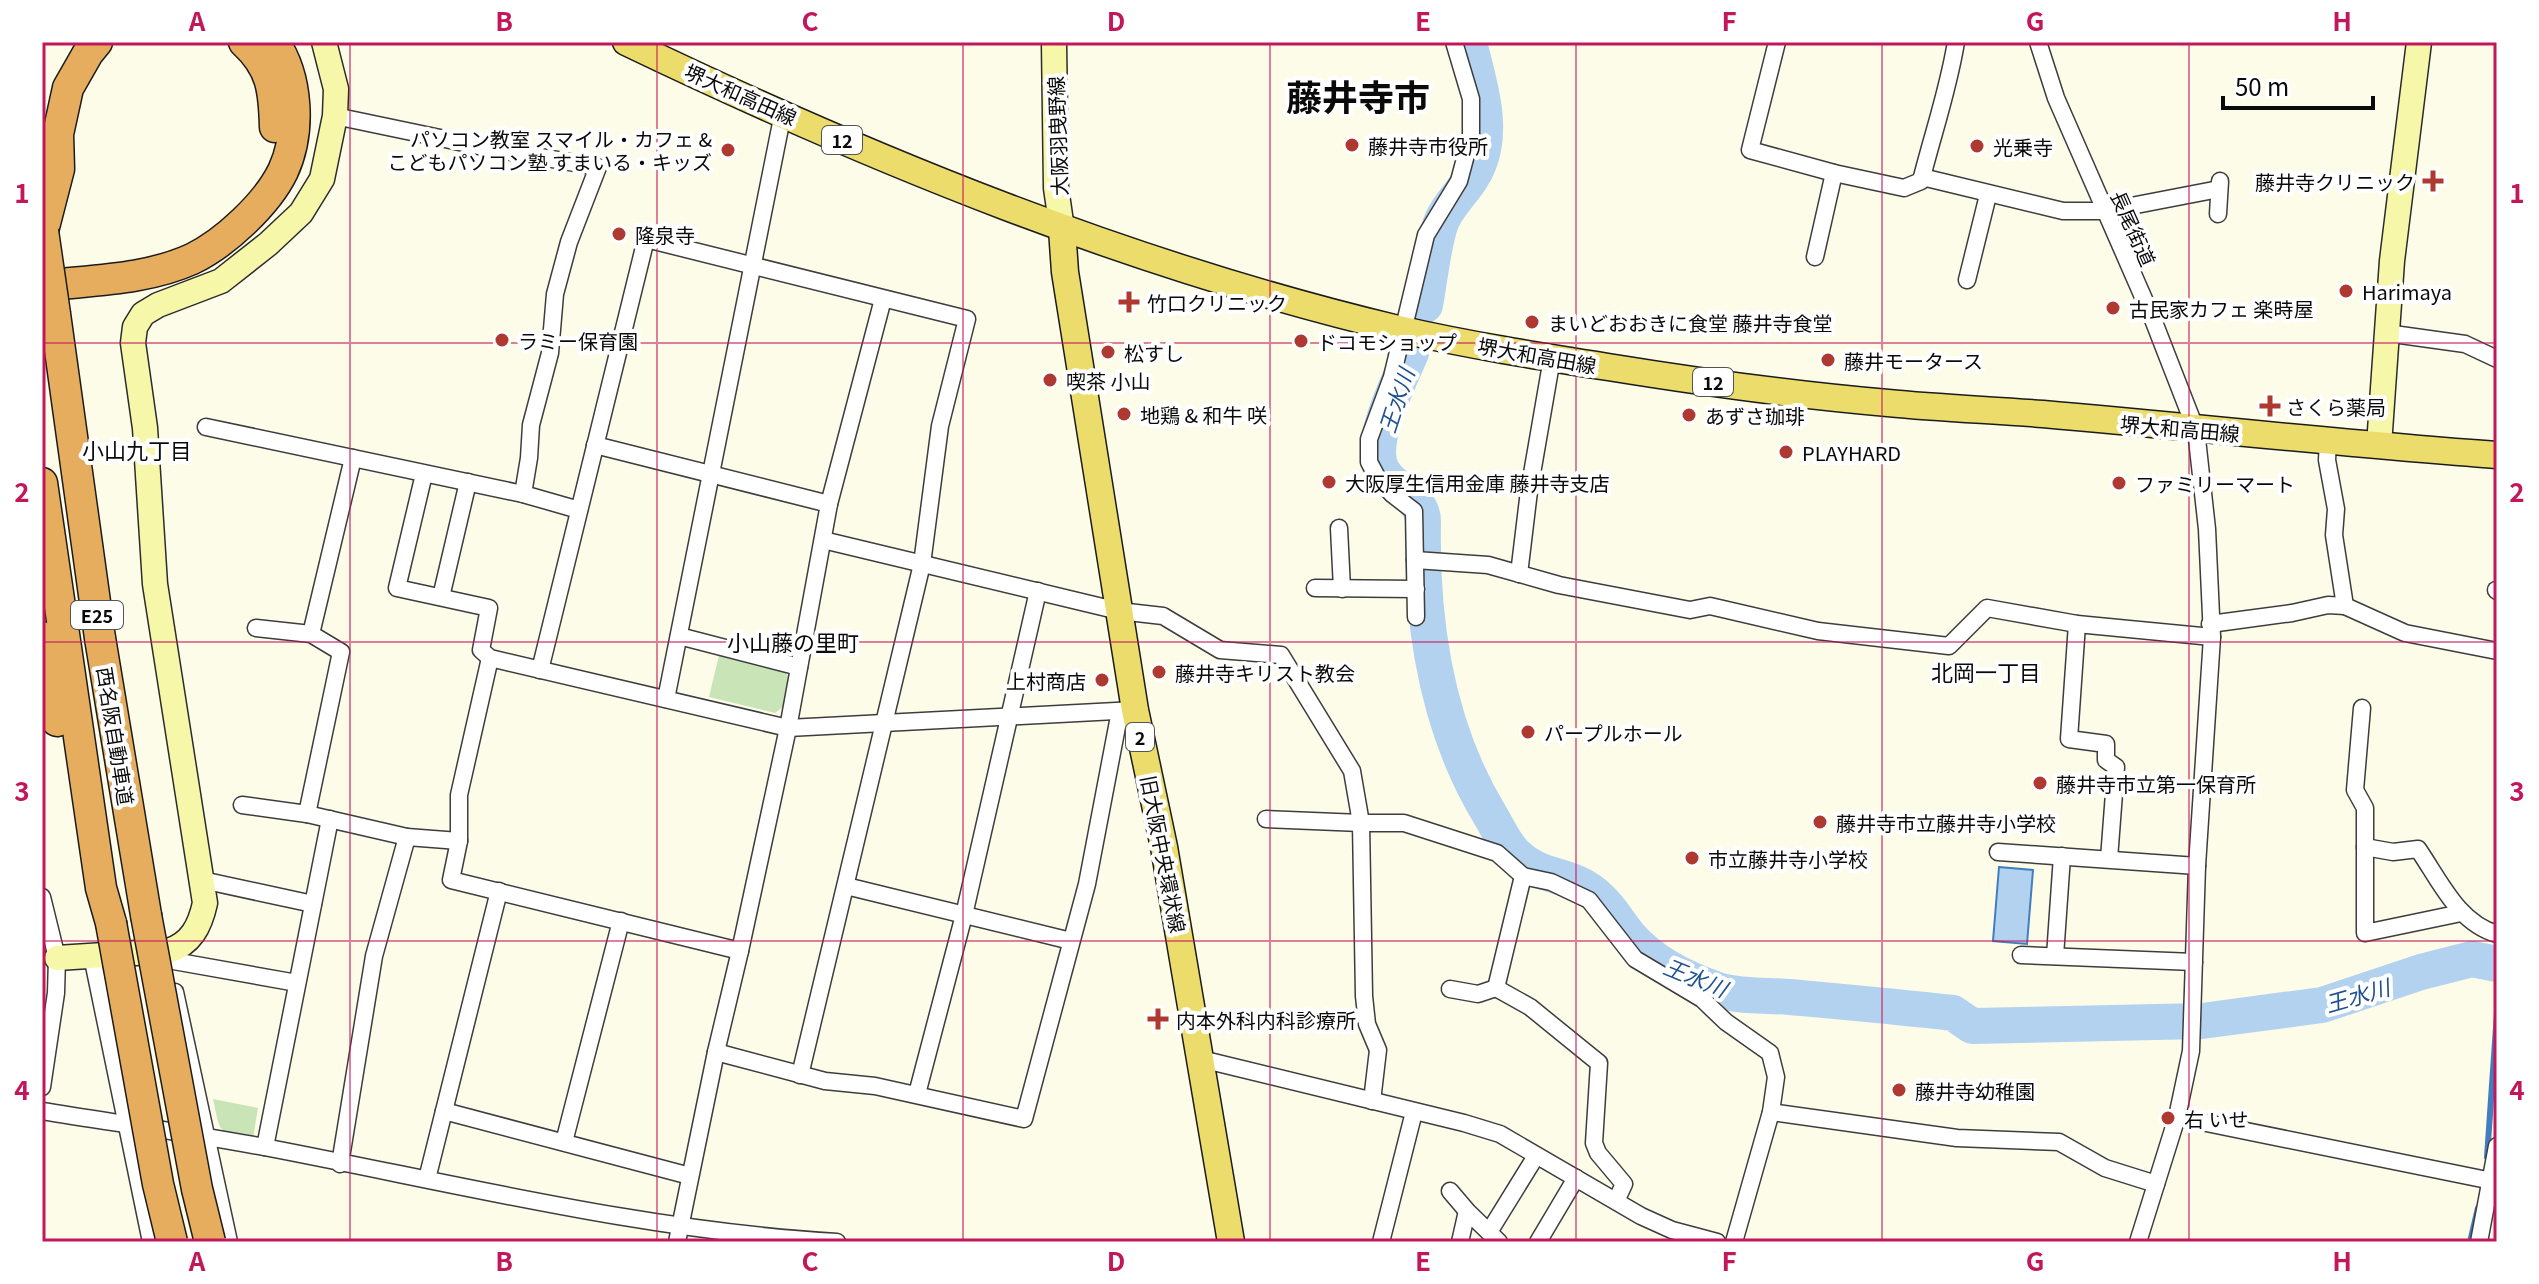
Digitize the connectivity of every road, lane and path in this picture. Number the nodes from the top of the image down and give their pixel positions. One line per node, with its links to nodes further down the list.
1 (97, 42): 19 (highway)
2 (244, 42): 23 (highway)
3 (274, 42): 25 (highway)
4 (324, 42): 13 (street)
5 (626, 42): 12 (main road, 堺大和高田線 / 12)
6 (1054, 42): 20 (street, 大阪羽曳野線)
7 (1454, 42): 27 (street)
8 (1777, 42): 14 (street)
9 (1956, 42): 15 (street)
10 (2038, 42): 17 (street, 長尾街道)
11 (2419, 42): 28 (street)
12 (783, 113): 20 (main road, 堺大和高田線 / 12); 22 (street)
13 (335, 116): 42 (street); 87 (street)
14 (1834, 173): 15 (street); 21 (street)
15 (1922, 177): 16 (street)
16 (1988, 195): 17 (street); 24 (street)
17 (2105, 211): 18 (street); 32 (street, 長尾街道)
18 (2218, 214)
19 (42, 229): 140 (highway, 西名阪自動車道 / E25, bridge)
20 (1062, 229): 27 (main road, 堺大和高田線 / 12); 56 (main road, 旧大阪中央環状線 / 2)
21 (1815, 257)
22 (754, 266): 26 (street); 34 (street); 39 (street)
23 (42, 269)
24 (1967, 280)
25 (42, 286)
26 (883, 299): 43 (street); 48 (street)
27 (1403, 330): 29 (main road, 堺大和高田線 / 12); 47 (street)
28 (2386, 333): 30 (street); 35 (street)
29 (1552, 358): 32 (main road, 堺大和高田線 / 12); 49 (street)
30 (2497, 359)
31 (206, 427): 37 (street)
32 (2196, 430): 33 (main road, 堺大和高田線 / 12); 60 (street, 長尾街道)
33 (2328, 441): 35 (main road, 堺大和高田線 / 12); 55 (street)
34 (595, 445): 39 (street); 44 (street)
35 (2379, 445): 36 (main road, 堺大和高田線 / 12)
36 (2497, 455)
37 (353, 458): 38 (street); 61 (street)
38 (424, 474): 40 (street); 54 (street)
39 (712, 474): 43 (street); 62 (street)
40 (468, 482): 42 (street); 54 (street)
41 (42, 483): 89 (highway, 西名阪自動車道 / E25)
42 (523, 494): 44 (street)
43 (829, 504): 46 (street)
44 (579, 510): 67 (street)
45 (1339, 528): 51 (street)
46 (823, 540): 48 (street); 66 (street)
47 (1415, 560): 49 (street); 52 (street)
48 (922, 564): 53 (street); 72 (street)
49 (1519, 574): 58 (street)
50 (1315, 588): 51 (street)
51 (1342, 589): 52 (street)
52 (1416, 589): 57 (street)
53 (1038, 591): 56 (street); 71 (street)
54 (441, 597): 65 (street)
55 (2345, 606): 60 (street); 64 (street)
56 (1119, 611): 70 (main road, 旧大阪中央環状線 / 2); 78 (street)
57 (1416, 617)
58 (2077, 624): 60 (street); 84 (street)
59 (256, 628): 61 (street)
60 (2211, 630): 85 (street, 長尾街道)
61 (311, 634): 75 (street)
62 (679, 636): 66 (street); 68 (street)
63 (42, 637): 89 (highway)
64 (2497, 651)
65 (490, 658): 67 (street); 80 (street)
66 (799, 667): 73 (street)
67 (540, 670): 68 (street)
68 (666, 699): 73 (street)
69 (2362, 708): 81 (street)
70 (1127, 711): 71 (street); 98 (street); 110 (main road, 旧大阪中央環状線 / 2)
71 (1008, 717): 72 (street); 94 (street)
72 (885, 724): 73 (street); 88 (street)
73 (788, 728): 99 (street)
74 (242, 805): 75 (street)
75 (307, 814): 76 (street)
76 (330, 819): 79 (street); 92 (street)
77 (1266, 819): 78 (street)
78 (1361, 823): 86 (street); 114 (street)
79 (407, 837): 80 (street); 126 (street)
80 (459, 841): 90 (street)
81 (2365, 847): 93 (street); 93 (street)
82 (1998, 852): 83 (street)
83 (2062, 856): 84 (street); 103 (street)
84 (2109, 859): 85 (street)
85 (2197, 866): 105 (street, 長尾街道)
86 (1523, 876): 107 (street); 118 (street)
87 (202, 880): 92 (street); 102 (street)
88 (846, 886): 94 (street); 111 (street)
89 (101, 888): 139 (highway, 西名阪自動車道 / E25, bridge)
90 (499, 891): 96 (street); 116 (street)
91 (42, 897): 95 (street)
92 (313, 904): 106 (street)
93 (2461, 913): 97 (street)
94 (964, 915): 98 (street); 113 (street)
95 (44, 916): 104 (street)
96 (621, 921): 99 (street); 122 (street)
97 (2497, 934)
98 (1071, 941): 113 (street)
99 (740, 951): 109 (street)
100 (2021, 955): 103 (street)
101 (92, 956): 102 (street); 104 (street); 120 (street)
102 (168, 956): 106 (street); 121 (street)
103 (2055, 956): 105 (street)
104 (57, 958): 112 (street)
105 (2194, 962): 119 (street, 長尾街道)
106 (297, 983): 124 (street)
107 (1496, 988): 108 (street); 133 (street)
108 (1450, 989)
109 (716, 1052): 111 (street); 127 (street)
110 (1201, 1059): 114 (street); 143 (main road, 旧大阪中央環状線 / 2)
111 (800, 1075): 113 (street)
112 (42, 1087)
113 (917, 1094)
114 (1372, 1101): 117 (street)
115 (42, 1111): 120 (street)
116 (444, 1111): 122 (street); 129 (street)
117 (1414, 1112): 125 (street); 144 (street)
118 (1771, 1112): 131 (street); 148 (street)
119 (2177, 1117): 130 (street); 131 (street, 長尾街道)
120 (126, 1124): 121 (street); 138 (street)
121 (206, 1137): 124 (street); 141 (street)
122 (564, 1142): 127 (street)
123 (2497, 1146): 130 (street)
124 (265, 1147): 126 (street)
125 (1536, 1156): 128 (street); 136 (street)
126 (340, 1164): 129 (street)
127 (690, 1176): 135 (street)
128 (1576, 1178): 133 (street); 146 (street)
129 (427, 1179): 135 (street)
130 (2494, 1182): 150 (street)
131 (2156, 1184): 149 (street, 長尾街道)
132 (1450, 1191): 134 (street)
133 (1616, 1201): 147 (street)
134 (1467, 1211): 136 (street); 145 (street)
135 (679, 1234): 137 (street)
136 (1494, 1237)
137 (769, 1240): 142 (street)
138 (151, 1242)
139 (172, 1242)
140 (210, 1242)
141 (229, 1242)
142 (837, 1242)
143 (1231, 1242)
144 (1381, 1242)
145 (1460, 1242)
146 (1538, 1242)
147 (1717, 1242)
148 (1734, 1242)
149 (2138, 1242)
150 (2479, 1242)

